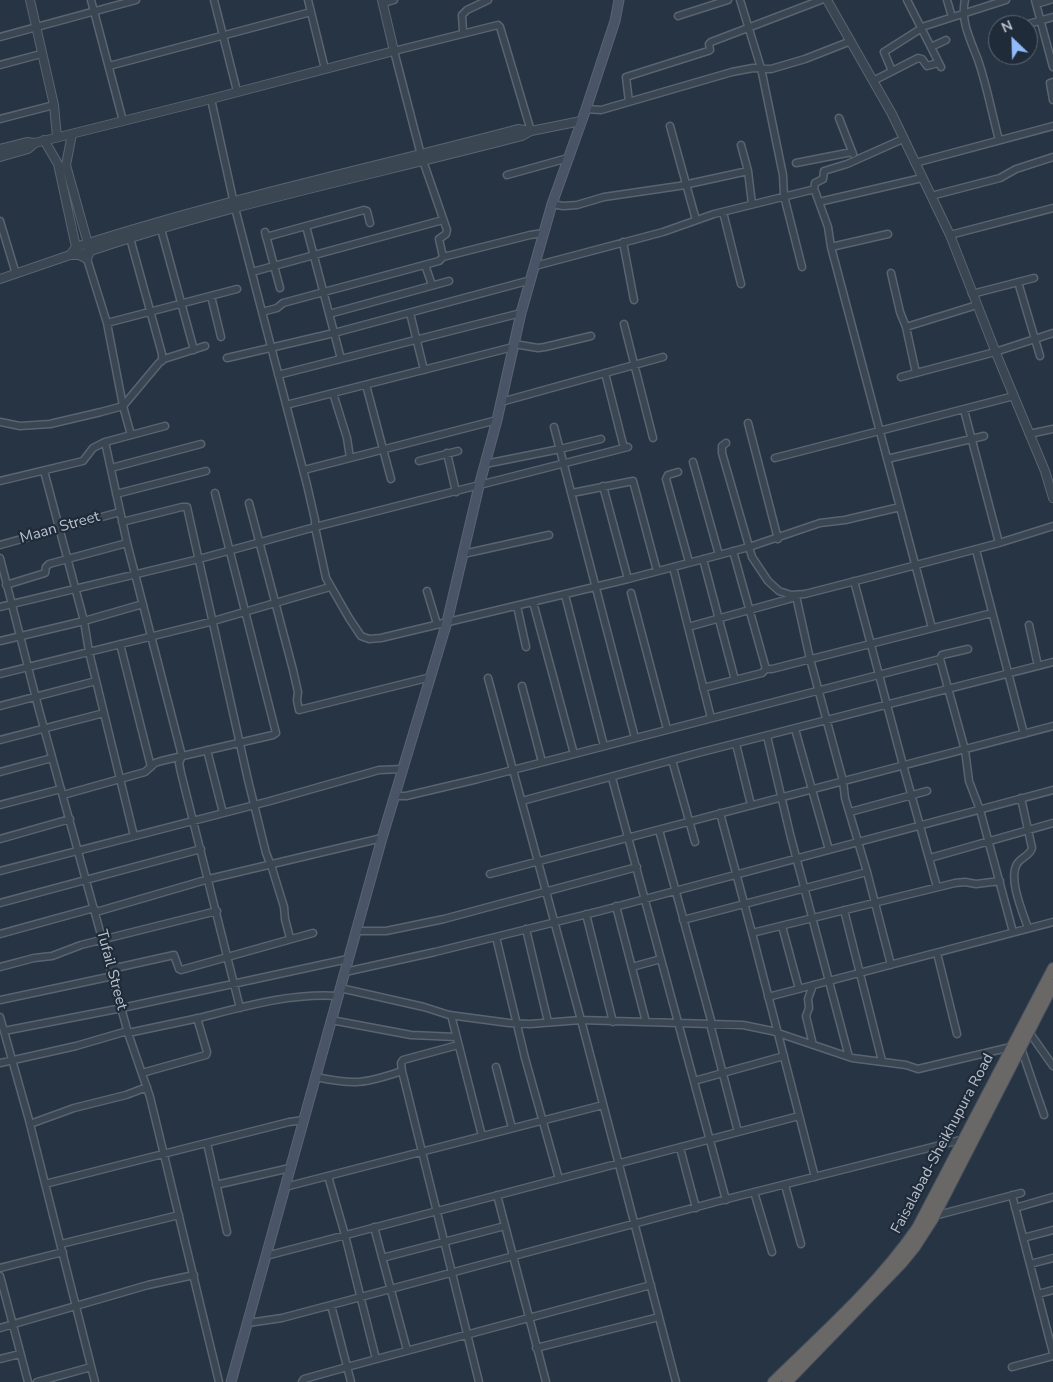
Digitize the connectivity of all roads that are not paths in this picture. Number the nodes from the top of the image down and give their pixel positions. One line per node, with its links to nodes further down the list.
1 (30, 0): 29 (street)
2 (91, 0): 20 (street)
3 (136, 0): 20 (street)
4 (214, 0): 32 (street)
5 (308, 0): 21 (street)
6 (394, 0): 18 (street)
7 (488, 0): 31 (street)
8 (619, 0): 53 (main road)
9 (728, 0): 23 (street)
10 (740, 0): 28 (street)
11 (821, 0): 28 (street)
12 (827, 0): 35 (street)
13 (907, 0): 30 (street)
14 (947, 0): 24 (street)
15 (965, 0): 22 (street)
16 (1006, 0): 22 (street)
17 (1050, 0): 19 (street)
18 (383, 2): 38 (street)
19 (1036, 2): 26 (street)
20 (94, 12): 29 (street); 41 (street)
21 (311, 12): 32 (street); 44 (street)
22 (963, 13): 24 (street); 65 (street)
23 (678, 16)
24 (952, 17): 30 (street)
25 (1053, 17): 26 (street)
26 (1041, 20): 27 (street); 37 (street)
27 (1038, 21)
28 (748, 27): 43 (street); 51 (street)
29 (36, 28): 33 (street); 39 (street)
30 (921, 28): 36 (street); 45 (street)
31 (463, 32): 38 (street); 60 (street)
32 (223, 36): 41 (street); 48 (street)
33 (0, 37)
34 (946, 40): 36 (street)
35 (851, 41): 43 (street); 46 (street)
36 (931, 47): 45 (street)
37 (1051, 51): 42 (street)
38 (394, 52): 44 (street); 72 (street)
39 (41, 54): 40 (street); 52 (street)
40 (0, 65)
41 (109, 66): 57 (street)
42 (1053, 67)
43 (761, 68): 51 (street); 82 (street)
44 (325, 69): 48 (street)
45 (892, 71): 46 (street)
46 (873, 81): 63 (street)
47 (1053, 82): 50 (street)
48 (237, 91): 49 (street)
49 (211, 99): 57 (street); 85 (street)
50 (1053, 100)
51 (629, 102): 53 (street)
52 (54, 105): 55 (street); 62 (street)
53 (586, 109): 56 (main road)
54 (839, 118): 69 (street)
55 (0, 120)
56 (581, 120): 60 (street); 73 (main road)
57 (123, 121): 61 (street)
58 (670, 126): 80 (street)
59 (1053, 126): 65 (street)
60 (531, 131): 72 (street)
61 (72, 134): 62 (street); 101 (street)
62 (57, 137): 64 (street)
63 (904, 139): 74 (street); 76 (street)
64 (44, 140): 66 (street); 103 (street)
65 (1000, 140): 76 (street)
66 (35, 143): 68 (street); 70 (street)
67 (741, 145): 77 (street)
68 (0, 149)
69 (852, 152): 74 (street); 75 (street)
70 (0, 157)
71 (1053, 157): 83 (street)
72 (422, 158): 85 (street); 90 (street)
73 (568, 158): 78 (street); 86 (main road)
74 (855, 160): 81 (street)
75 (796, 162)
76 (915, 163): 79 (street)
77 (748, 171): 80 (street); 87 (street)
78 (507, 175)
79 (922, 178): 83 (street); 84 (street)
80 (686, 184): 86 (street); 91 (street)
81 (814, 190): 82 (street); 84 (street)
82 (784, 196): 87 (street); 110 (street)
83 (931, 196): 98 (street)
84 (819, 202): 102 (street)
85 (234, 204): 95 (street); 101 (street); 111 (street)
86 (552, 204): 96 (main road)
87 (752, 204): 89 (street)
88 (1053, 208): 98 (street)
89 (723, 212): 91 (street); 119 (street)
90 (443, 220): 104 (street); 105 (street)
91 (696, 220): 100 (street)
92 (0, 221): 113 (street)
93 (370, 223): 94 (street)
94 (306, 226): 104 (street); 108 (street)
95 (161, 229): 99 (street); 127 (street)
96 (544, 233): 105 (street); 109 (main road)
97 (888, 234): 102 (street)
98 (950, 235): 124 (street)
99 (130, 238): 101 (street); 129 (street)
100 (623, 242): 109 (street); 126 (street)
101 (89, 247): 103 (street); 106 (street)
102 (831, 247): 172 (street)
103 (75, 252): 106 (street); 113 (street)
104 (314, 256): 108 (street); 123 (street)
105 (443, 257): 107 (street)
106 (87, 259): 134 (street)
107 (425, 265): 120 (street); 123 (street)
108 (274, 266): 111 (street); 122 (street)
109 (535, 266): 116 (main road)
110 (802, 267)
111 (252, 272): 130 (street)
112 (891, 273): 136 (street)
113 (16, 274): 115 (street)
114 (1034, 278): 118 (street)
115 (0, 279)
116 (531, 280): 131 (street); 132 (main road)
117 (448, 281): 120 (street)
118 (1018, 282): 124 (street); 141 (street)
119 (741, 284)
120 (432, 285): 133 (street)
121 (237, 288): 125 (street)
122 (280, 288)
123 (323, 291): 130 (street); 133 (street)
124 (972, 294): 128 (street)
125 (211, 296): 127 (street); 140 (street)
126 (634, 300)
127 (182, 304): 129 (street); 146 (street)
128 (977, 305): 136 (street); 147 (street)
129 (151, 311): 134 (street); 152 (street)
130 (262, 312): 145 (street)
131 (410, 313): 137 (street); 142 (street)
132 (521, 313): 142 (street); 144 (main road)
133 (329, 314): 137 (street)
134 (107, 323): 164 (street)
135 (624, 324): 153 (street)
136 (906, 327): 156 (street)
137 (334, 332): 145 (street); 151 (street)
138 (1053, 333): 141 (street)
139 (591, 336): 144 (street)
140 (221, 337)
141 (1035, 338): 147 (street); 148 (street)
142 (417, 339): 151 (street); 154 (street)
143 (205, 346): 146 (street)
144 (514, 346): 154 (street); 162 (main road)
145 (271, 347): 150 (street); 157 (street)
146 (194, 350): 152 (street)
147 (995, 352): 156 (street); 161 (street)
148 (1040, 356)
149 (663, 357): 153 (street)
150 (227, 358)
151 (341, 359): 157 (street)
152 (162, 361): 164 (street)
153 (634, 365): 155 (street); 176 (street)
154 (424, 370): 159 (street)
155 (605, 373): 162 (street); 192 (street)
156 (916, 373): 158 (street)
157 (278, 375): 163 (street)
158 (901, 377)
159 (366, 385): 160 (street); 183 (street)
160 (333, 393): 163 (street); 186 (street)
161 (1014, 396): 165 (street); 173 (street)
162 (501, 402): 166 (main road)
163 (286, 405): 195 (street)
164 (123, 406): 167 (street); 174 (street)
165 (964, 410): 172 (street); 178 (street)
166 (497, 420): 183 (street); 191 (main road)
167 (0, 422)
168 (748, 423): 215 (street)
169 (166, 426): 174 (street)
170 (554, 428): 182 (street)
171 (1053, 429): 173 (street)
172 (880, 432): 187 (street); 188 (street)
173 (1029, 434): 206 (street)
174 (131, 435): 179 (street)
175 (984, 436): 178 (street)
176 (653, 438)
177 (601, 439): 182 (street)
178 (972, 439): 188 (street); 217 (street)
179 (105, 442): 193 (street); 194 (street)
180 (726, 443): 220 (street)
181 (201, 444): 193 (street)
182 (560, 449): 191 (street); 192 (street)
183 (383, 450): 186 (street); 198 (street)
184 (458, 451): 185 (street)
185 (447, 454): 189 (street); 202 (street)
186 (350, 458): 195 (street)
187 (775, 458)
188 (887, 459): 208 (street)
189 (419, 461)
190 (693, 462): 225 (street)
191 (485, 464): 200 (main road)
192 (564, 464): 200 (street); 204 (street)
193 (111, 468): 205 (street)
194 (44, 470): 199 (street); 213 (street)
195 (304, 470): 212 (street)
196 (206, 471): 205 (street)
197 (678, 472): 230 (street)
198 (391, 479)
199 (0, 482)
200 (479, 486): 202 (street); 224 (main road)
201 (603, 486): 204 (street); 233 (street); 235 (street)
202 (456, 492): 212 (street)
203 (215, 493): 222 (street)
204 (572, 493): 239 (street)
205 (116, 494): 209 (street)
206 (1053, 498)
207 (249, 503): 216 (street)
208 (900, 507): 215 (street); 231 (street)
209 (120, 512): 210 (street); 213 (street, Maan Street)
210 (122, 522): 218 (street); 229 (street)
211 (1053, 526): 217 (street)
212 (314, 527): 216 (street); 238 (street)
213 (59, 529): 219 (street, Maan Street); 228 (street)
214 (548, 535): 224 (street)
215 (778, 539): 220 (street)
216 (260, 542): 222 (street); 245 (street)
217 (1000, 543): 221 (street)
218 (127, 544): 228 (street); 234 (street)
219 (0, 545)
220 (748, 547): 223 (street); 244 (street)
221 (976, 550): 231 (street); 253 (street)
222 (229, 551): 229 (street); 252 (street)
223 (734, 551): 225 (street); 251 (street)
224 (463, 554): 257 (main road)
225 (719, 554): 227 (street)
226 (0, 558): 237 (street, Tufail Street)
227 (703, 559): 230 (street); 254 (street)
228 (67, 560): 237 (street); 240 (street)
229 (199, 560): 234 (street); 256 (street)
230 (689, 562): 232 (street)
231 (915, 566): 236 (street); 261 (street)
232 (674, 567): 233 (street); 260 (street)
233 (657, 571): 235 (street)
234 (135, 576): 240 (street); 248 (street)
235 (628, 579): 239 (street)
236 (854, 582): 244 (street); 266 (street)
237 (6, 585): 247 (street, Tufail Street)
238 (330, 587): 245 (street); 258 (street)
239 (597, 587): 243 (street); 299 (street)
240 (75, 589): 247 (street); 255 (street)
241 (427, 591): 258 (street)
242 (631, 593): 295 (street)
243 (565, 595): 246 (street); 303 (street)
244 (796, 596): 251 (street); 270 (street)
245 (276, 602): 252 (street); 279 (street)
246 (533, 602): 249 (street); 306 (street)
247 (11, 604): 250 (street); 263 (street, Tufail Street)
248 (143, 604): 255 (street); 262 (street)
249 (517, 606): 257 (street); 267 (street)
250 (0, 607)
251 (750, 610): 254 (street); 275 (street)
252 (245, 611): 256 (street); 301 (street)
253 (992, 612): 261 (street); 277 (street)
254 (720, 618): 260 (street); 281 (street)
255 (84, 621): 263 (street); 269 (street)
256 (214, 621): 262 (street); 301 (street)
257 (447, 622): 258 (street); 279 (main road)
258 (437, 624)
259 (1029, 625): 273 (street)
260 (688, 627): 284 (street)
261 (932, 628): 266 (street)
262 (151, 636): 265 (street); 307 (street)
263 (20, 637): 264 (street); 274 (street, Tufail Street)
264 (0, 641)
265 (120, 644): 269 (street); 312 (street)
266 (871, 644): 270 (street); 278 (street)
267 (526, 647)
268 (968, 649): 271 (street)
269 (89, 652): 274 (street); 282 (street)
270 (810, 659): 275 (street); 285 (street)
271 (940, 659): 278 (street); 286 (street)
272 (1053, 662): 273 (street)
273 (1038, 666): 277 (street)
274 (28, 667): 276 (street); 287 (street, Tufail Street)
275 (766, 669): 281 (street)
276 (0, 674)
277 (1008, 674): 286 (street); 297 (street)
278 (880, 675): 285 (street); 288 (street)
279 (430, 677): 313 (main road)
280 (488, 678): 314 (street)
281 (735, 680): 284 (street)
282 (96, 681): 287 (street); 290 (street)
283 (522, 686): 310 (street)
284 (703, 688): 291 (street)
285 (818, 690): 291 (street); 292 (street)
286 (947, 690): 288 (street); 305 (street)
287 (36, 697): 289 (street); 294 (street, Tufail Street)
288 (888, 705): 292 (street); 311 (street)
289 (0, 706)
290 (104, 713): 294 (street); 317 (street)
291 (711, 718): 295 (street)
292 (826, 721): 296 (street); 318 (street)
293 (1053, 726): 297 (street)
294 (44, 729): 300 (street); 308 (street, Tufail Street)
295 (667, 729): 299 (street)
296 (795, 729): 298 (street); 319 (street)
297 (1024, 734): 305 (street)
298 (767, 736): 302 (street); 325 (street)
299 (635, 738): 303 (street)
300 (0, 740)
301 (240, 743): 304 (street); 328 (street)
302 (736, 744): 309 (street); 329 (street)
303 (604, 746): 306 (street)
304 (207, 750): 307 (street); 333 (street)
305 (964, 750): 311 (street); 331 (street)
306 (574, 754): 310 (street)
307 (182, 756): 312 (street); 336 (street)
308 (52, 758): 315 (street); 322 (street, Tufail Street)
309 (672, 760): 316 (street); 337 (street)
310 (542, 762): 314 (street)
311 (903, 765): 318 (street); 324 (street)
312 (152, 767): 317 (street)
313 (403, 769): 323 (main road); 328 (street)
314 (513, 769): 323 (street); 327 (street)
315 (0, 772)
316 (612, 778): 327 (street); 345 (street)
317 (120, 779): 322 (street); 342 (street)
318 (843, 781): 319 (street); 332 (street)
319 (811, 789): 325 (street); 350 (street)
320 (1053, 790): 326 (street)
321 (927, 791): 324 (street)
322 (62, 792): 330 (street); 335 (street, Tufail Street)
323 (394, 796): 343 (main road)
324 (911, 796): 332 (street); 339 (street)
325 (781, 797): 329 (street); 353 (street)
326 (1021, 798): 331 (street); 340 (street)
327 (522, 801): 354 (street)
328 (255, 805): 333 (street); 355 (street)
329 (751, 805): 334 (street)
330 (0, 806)
331 (980, 810): 339 (street); 346 (street)
332 (850, 812): 348 (street)
333 (223, 813): 336 (street)
334 (720, 813): 337 (street); 360 (street)
335 (70, 819): 344 (street); 351 (street, Tufail Street)
336 (193, 821): 342 (street); 349 (street)
337 (689, 822): 341 (street); 347 (street)
338 (1053, 823): 340 (street)
339 (920, 826): 348 (street); 352 (street)
340 (1029, 829): 346 (street); 382 (street)
341 (659, 830): 345 (street); 367 (street)
342 (134, 836): 351 (street)
343 (382, 838): 355 (street); 384 (main road)
344 (0, 839)
345 (629, 839): 354 (street); 356 (street)
346 (989, 840): 352 (street); 363 (street)
347 (695, 842)
348 (859, 843): 350 (street); 358 (street)
349 (201, 850): 361 (street); 362 (street)
350 (829, 850): 353 (street)
351 (78, 851): 357 (street); 362 (street, Tufail Street)
352 (930, 858): 364 (street)
353 (797, 859): 360 (street); 365 (street)
354 (538, 861): 359 (street); 366 (street)
355 (271, 864): 361 (street); 390 (street)
356 (637, 867): 366 (street); 368 (street)
357 (0, 871)
358 (868, 872): 365 (street); 369 (street)
359 (490, 874)
360 (736, 875): 367 (street); 371 (street)
361 (209, 879): 373 (street); 375 (street)
362 (87, 881): 370 (street); 373 (street, Tufail Street)
363 (1000, 881): 364 (street); 386 (street)
364 (937, 887): 369 (street)
365 (805, 889): 371 (street); 377 (street)
366 (546, 891): 379 (street); 384 (street)
367 (675, 891): 368 (street); 378 (street)
368 (646, 898): 372 (street); 395 (street)
369 (875, 902): 374 (street); 396 (street)
370 (0, 903)
371 (744, 904): 378 (street); 387 (street)
372 (616, 906): 376 (street); 398 (street)
373 (95, 910): 388 (street); 391 (street, Tufail Street)
374 (844, 910): 377 (street); 402 (street)
375 (216, 911): 391 (street); 393 (street)
376 (586, 914): 379 (street); 419 (street)
377 (813, 918): 381 (street); 403 (street)
378 (684, 920): 423 (street)
379 (554, 922): 383 (street); 417 (street)
380 (1053, 922): 382 (street)
381 (782, 926): 387 (street); 407 (street)
382 (1028, 928): 386 (street)
383 (526, 929): 389 (street); 418 (street)
384 (356, 931): 394 (main road)
385 (313, 932): 390 (street)
386 (1013, 932): 392 (street)
387 (752, 933): 409 (street)
388 (0, 934)
389 (496, 937): 400 (street); 421 (street)
390 (290, 938): 393 (street)
391 (103, 940): 397 (street); 401 (street, Tufail Street)
392 (937, 953): 396 (street); 428 (street)
393 (227, 956): 401 (street); 404 (street)
394 (348, 959): 400 (main road); 404 (street)
395 (662, 959): 398 (street); 422 (street)
396 (891, 965): 402 (street)
397 (0, 967)
398 (632, 967): 420 (street)
399 (1053, 968): 432 (highway, Faisalabad-Sheikhupura Road)
400 (345, 972): 408 (main road)
401 (112, 973): 410 (street); 411 (street, Tufail Street)
402 (860, 973): 403 (street); 436 (street)
403 (830, 981): 405 (street); 434 (street)
404 (234, 984): 411 (street); 412 (street)
405 (813, 985): 407 (street); 431 (street)
406 (1053, 985): 425 (highway, Faisalabad-Sheikhupura Road)
407 (799, 989): 409 (street)
408 (339, 992): 412 (street); 413 (street); 416 (main road)
409 (768, 997): 427 (street)
410 (0, 1000)
411 (122, 1008): 424 (street); 426 (street, Tufail Street)
412 (240, 1008): 415 (street)
413 (451, 1015): 421 (street); 429 (street)
414 (0, 1017): 424 (street)
415 (197, 1018): 426 (street); 441 (street)
416 (331, 1020): 429 (street); 443 (main road)
417 (581, 1020): 418 (street); 419 (street); 446 (street)
418 (548, 1022): 421 (street)
419 (613, 1022): 420 (street)
420 (646, 1022): 422 (street)
421 (517, 1023): 450 (street)
422 (679, 1023): 423 (street); 444 (street)
423 (711, 1024): 427 (street); 442 (street)
424 (4, 1031): 435 (street)
425 (1029, 1032): 432 (highway, Faisalabad-Sheikhupura Road); 439 (street)
426 (128, 1033): 435 (street); 441 (street, Tufail Street)
427 (778, 1034): 431 (street); 433 (street)
428 (957, 1034)
429 (456, 1037): 430 (street)
430 (458, 1045): 440 (street); 454 (street)
431 (813, 1045): 434 (street)
432 (1017, 1047): 436 (street); 447 (street); 455 (highway, Faisalabad-Sheikhupura Road); 480 (highway, Faisalabad-Sheikhupura Road)
433 (784, 1056): 442 (street); 448 (street)
434 (849, 1057): 436 (street)
435 (12, 1060): 437 (street); 451 (street)
436 (882, 1061)
437 (0, 1064)
438 (496, 1066): 452 (street)
439 (1053, 1066)
440 (402, 1071): 443 (street); 459 (street)
441 (142, 1073): 445 (street, Tufail Street)
442 (723, 1074): 444 (street); 453 (street)
443 (316, 1077): 449 (main road)
444 (694, 1081): 456 (street)
445 (146, 1088): 451 (street); 460 (street, Tufail Street)
446 (603, 1105): 450 (street); 461 (street)
447 (1044, 1115)
448 (799, 1116): 453 (street); 464 (street)
449 (304, 1120): 457 (street); 462 (main road)
450 (543, 1120): 452 (street); 465 (street)
451 (30, 1124): 466 (street)
452 (512, 1128): 454 (street)
453 (738, 1132): 456 (street)
454 (482, 1136): 459 (street)
455 (964, 1139): 464 (street); 537 (highway, Faisalabad-Sheikhupura Road)
456 (710, 1140): 458 (street); 475 (street)
457 (208, 1143): 460 (street); 468 (street)
458 (680, 1148): 461 (street); 476 (street)
459 (421, 1152): 463 (street); 478 (street)
460 (164, 1155): 466 (street); 479 (street, Tufail Street)
461 (618, 1164): 465 (street); 481 (street)
462 (290, 1168): 468 (street); 469 (main road)
463 (328, 1176): 469 (street); 486 (street)
464 (815, 1177): 467 (street)
465 (559, 1179): 472 (street)
466 (45, 1184): 489 (street)
467 (785, 1184): 470 (street); 490 (street)
468 (216, 1185): 485 (street)
469 (285, 1187): 493 (main road)
470 (754, 1192): 475 (street); 492 (street)
471 (1021, 1193): 473 (street)
472 (497, 1195): 478 (street); 482 (street)
473 (1012, 1195): 477 (street); 480 (street)
474 (1053, 1197): 477 (street)
475 (726, 1200): 476 (street)
476 (696, 1208): 481 (street)
477 (1015, 1208): 487 (street)
478 (436, 1211): 483 (street); 488 (street)
479 (179, 1216): 489 (street); 500 (street, Tufail Street)
480 (934, 1216): 538 (highway, Faisalabad-Sheikhupura Road)
481 (634, 1224): 494 (street); 502 (street)
482 (505, 1226): 488 (street); 494 (street)
483 (374, 1228): 486 (street); 495 (street)
484 (1053, 1230): 487 (street)
485 (227, 1232)
486 (345, 1235): 493 (street); 507 (street)
487 (1023, 1238): 497 (street)
488 (444, 1242): 495 (street); 499 (street)
489 (61, 1244): 491 (street)
490 (801, 1244)
491 (63, 1252): 498 (street); 509 (street)
492 (772, 1252)
493 (266, 1256): 512 (main road)
494 (513, 1256): 499 (street); 511 (street)
495 (382, 1258): 503 (street)
496 (1053, 1258): 497 (street)
497 (1030, 1264): 506 (street)
498 (0, 1268)
499 (452, 1272): 503 (street); 516 (street)
500 (194, 1275): 509 (street); 530 (street, Tufail Street)
501 (0, 1276): 505 (street)
502 (650, 1285): 510 (street); 511 (street)
503 (390, 1289): 507 (street); 518 (street)
504 (1053, 1290): 506 (street)
505 (2, 1294): 513 (street)
506 (1038, 1294): 514 (street)
507 (361, 1297): 508 (street); 522 (street)
508 (331, 1305): 512 (street); 524 (street)
509 (76, 1307): 513 (street); 525 (street)
510 (659, 1317): 517 (street); 536 (street)
511 (528, 1318): 516 (street); 517 (street)
512 (248, 1323): 531 (main road)
513 (13, 1324): 515 (street); 520 (street)
514 (1049, 1325): 519 (street)
515 (0, 1328)
516 (467, 1334): 518 (street); 534 (street)
517 (536, 1348): 535 (street)
518 (407, 1350): 522 (street)
519 (1053, 1352)
520 (20, 1354): 523 (street); 527 (street)
521 (1053, 1356): 526 (street)
522 (376, 1358): 524 (street)
523 (0, 1359)
524 (347, 1366): 532 (street); 533 (street)
525 (91, 1367): 528 (street); 529 (street)
526 (1012, 1367)
527 (28, 1382)
528 (37, 1382)
529 (95, 1382)
530 (219, 1382)
531 (232, 1382)
532 (302, 1382)
533 (351, 1382)
534 (479, 1382)
535 (546, 1382)
536 (676, 1382)
537 (773, 1382)
538 (787, 1382)

